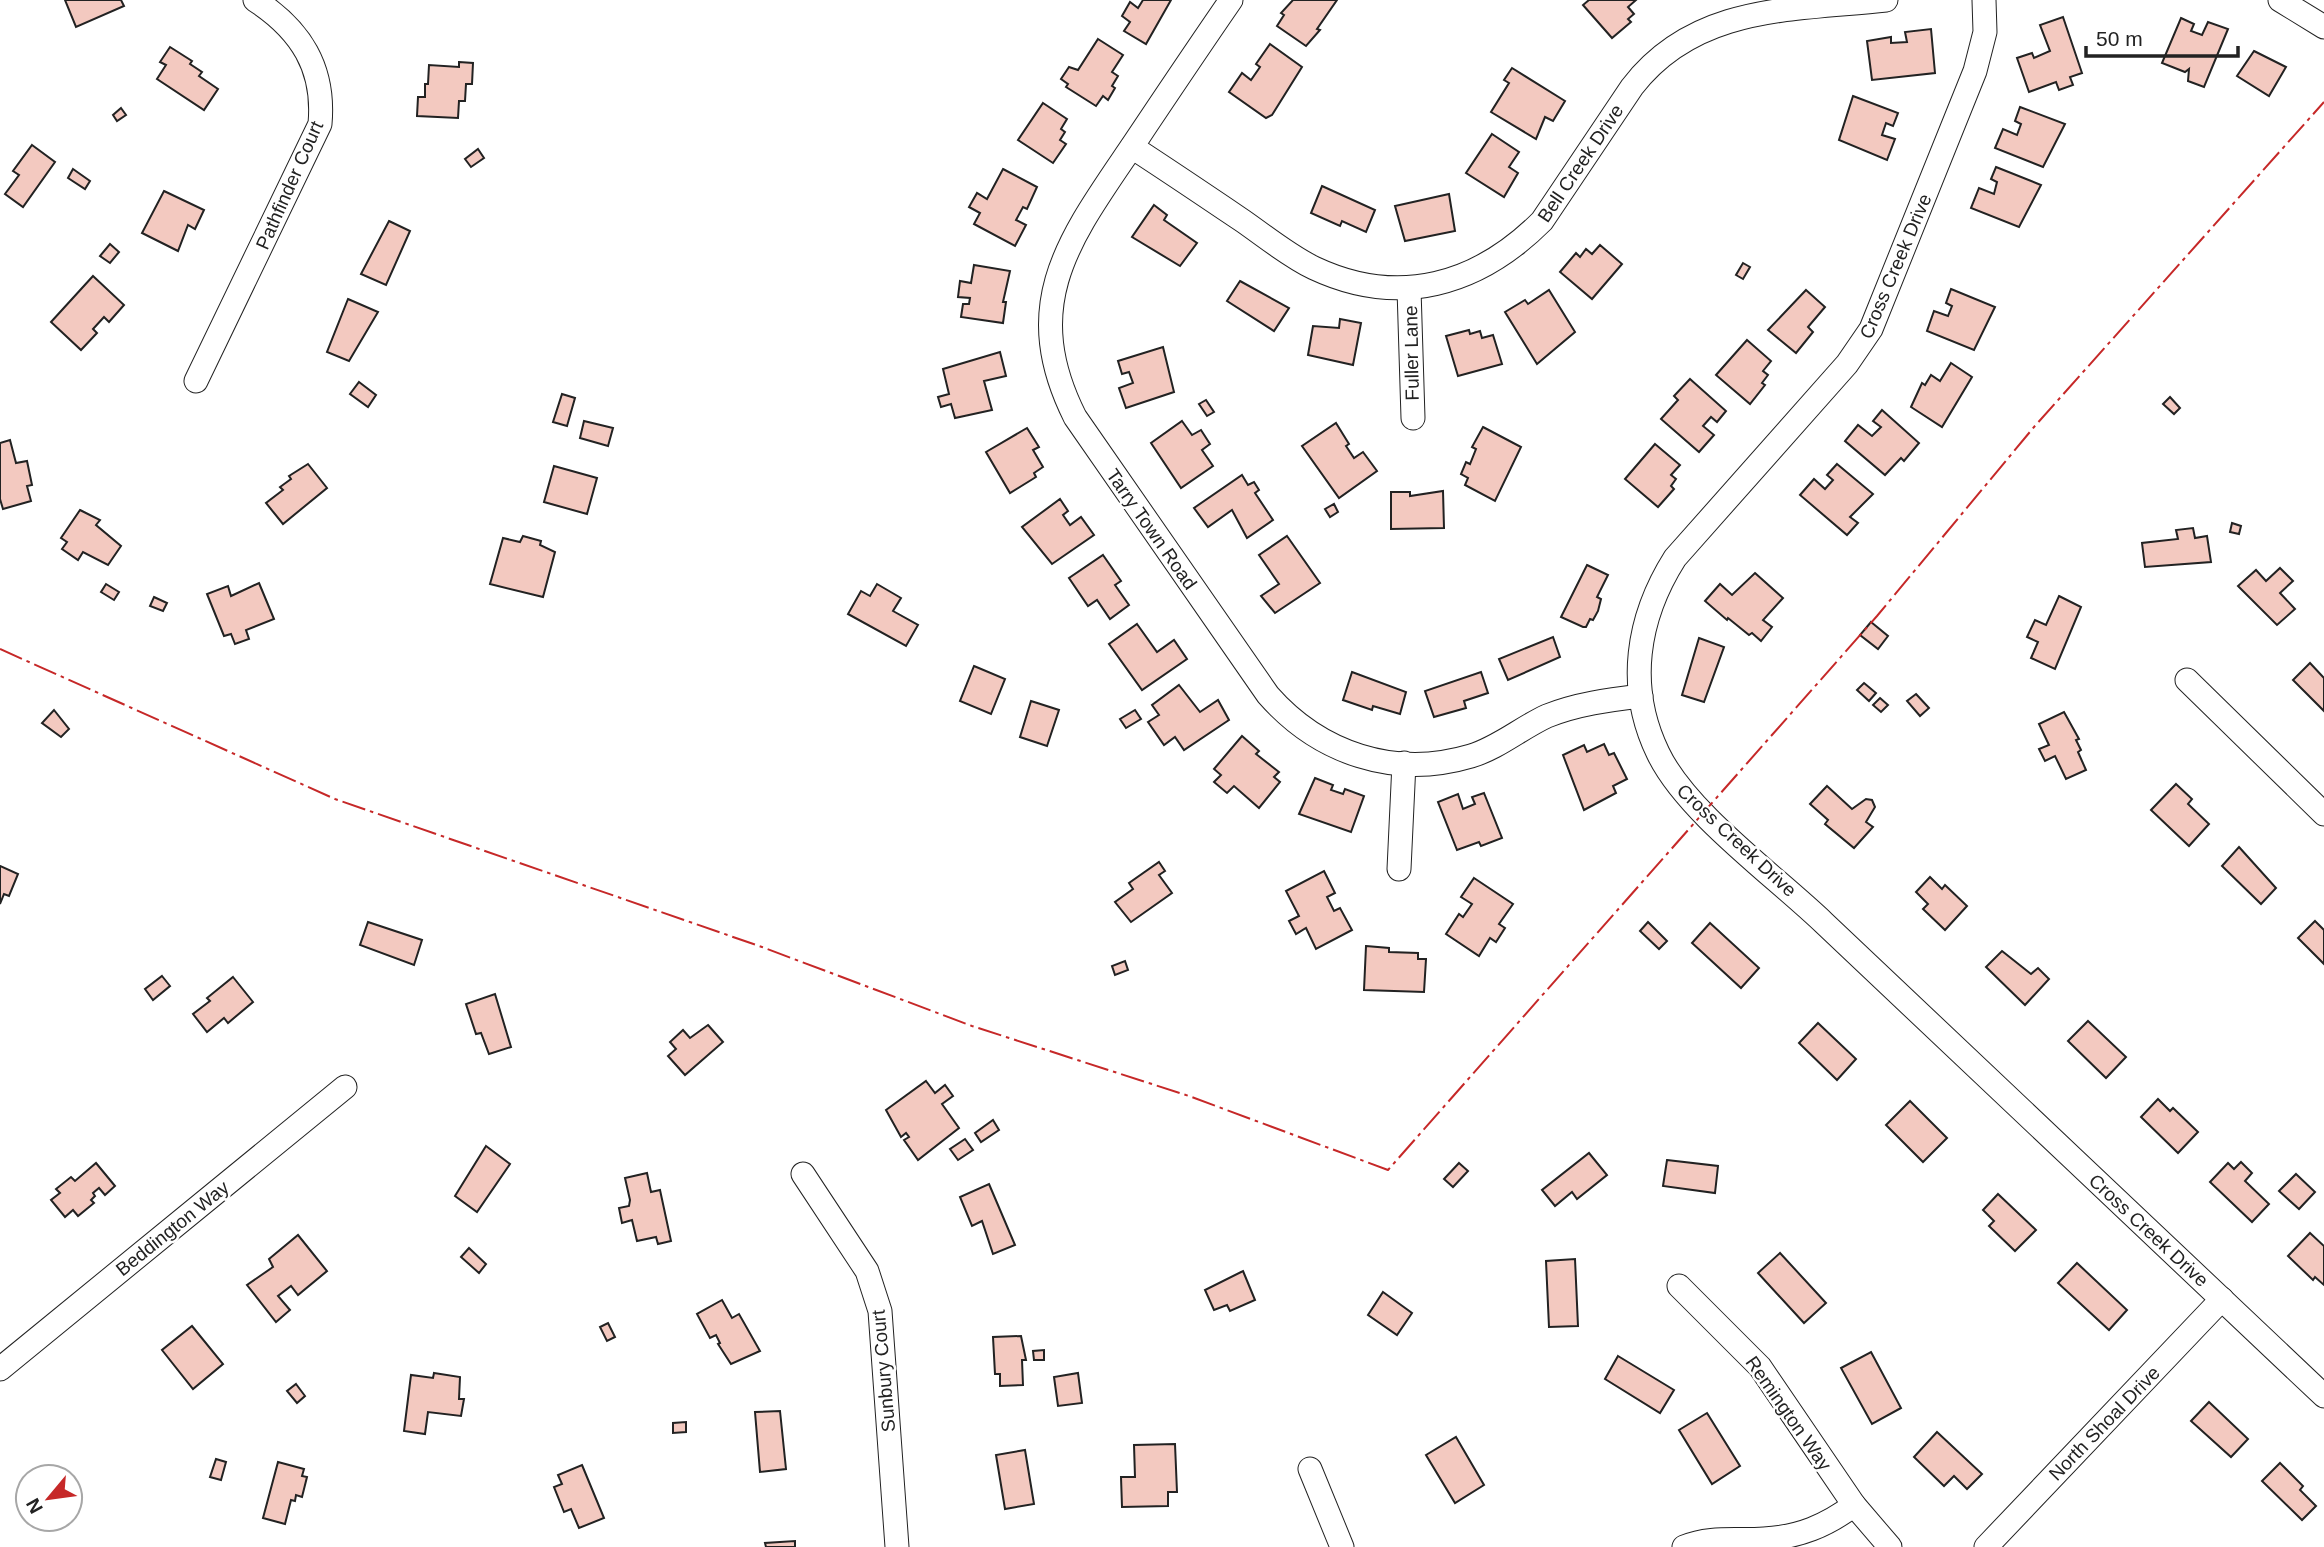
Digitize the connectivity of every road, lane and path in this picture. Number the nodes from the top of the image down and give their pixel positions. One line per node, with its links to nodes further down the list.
1 (255, 0): 9 (street, Pathfinder Court)
2 (1231, 0): 7 (street, Tarry Town Road)
3 (1886, 0): 8 (street, Bell Creek Drive)
4 (1984, 0): 12 (street, Cross Creek Drive)
5 (2280, 0): 6 (street)
6 (2324, 27)
7 (1132, 146): 8 (street, Bell Creek Drive); 13 (street, Tarry Town Road)
8 (1409, 289): 10 (street, Fuller Lane)
9 (196, 381)
10 (1413, 418)
11 (2187, 680): 14 (street)
12 (1640, 696): 13 (street, Tarry Town Road); 19 (street, Cross Creek Drive)
13 (1404, 763): 15 (street)
14 (2324, 814)
15 (1399, 869)
16 (345, 1087): 20 (street, Beddington Way)
17 (803, 1174): 24 (street, Sunbury Court)
18 (1679, 1286): 23 (street, Remington Way)
19 (2222, 1299): 21 (street, Cross Creek Drive); 28 (street, North Shoal Drive)
20 (0, 1369)
21 (2324, 1396)
22 (1310, 1469): 25 (street)
23 (1854, 1506): 26 (street); 27 (street, Remington Way)
24 (897, 1547)
25 (1342, 1547)
26 (1684, 1547)
27 (1890, 1547)
28 (1986, 1547)

